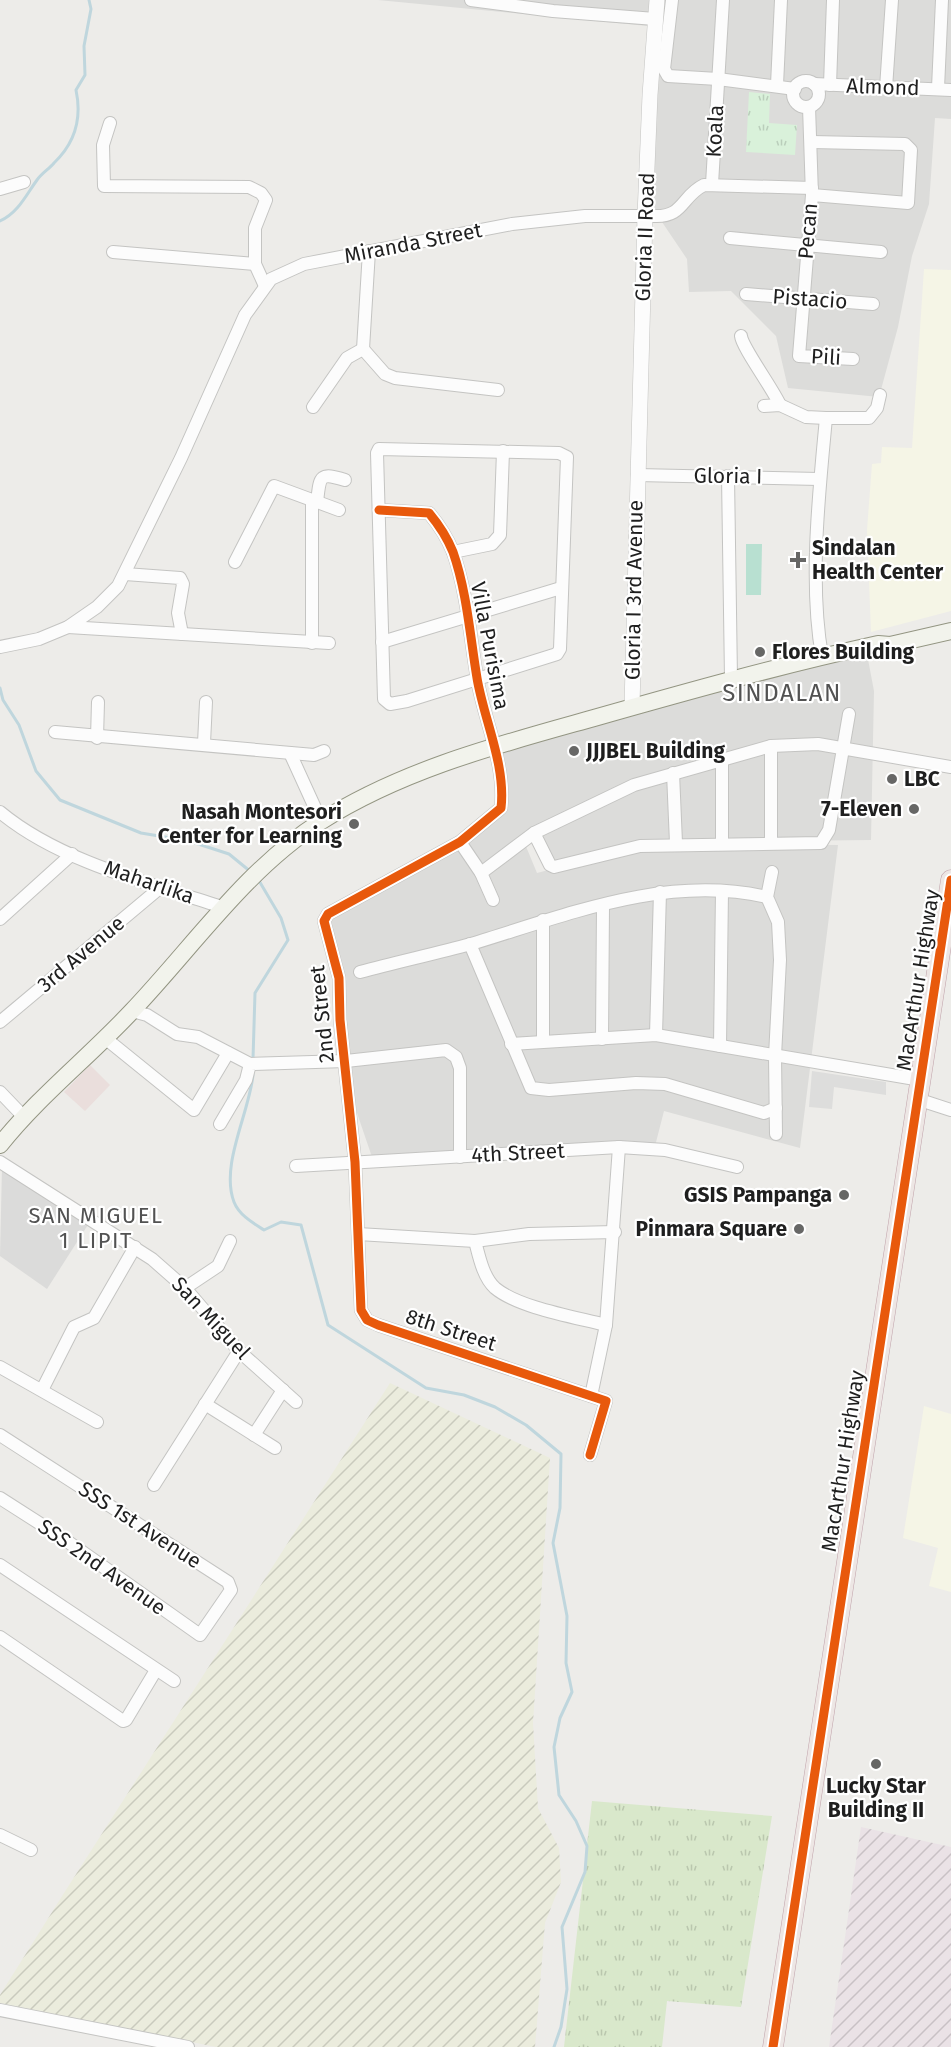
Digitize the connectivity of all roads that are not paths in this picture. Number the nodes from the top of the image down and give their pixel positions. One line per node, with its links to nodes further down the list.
1 (471, 0): 9 (street)
2 (657, 0): 9 (street, Gloria II Road)
3 (672, 0): 10 (street)
4 (723, 0): 10 (street, Koala)
5 (781, 0): 12 (street)
6 (833, 0): 13 (street)
7 (892, 0): 14 (street)
8 (942, 0): 16 (street)
9 (655, 19): 24 (street, Gloria II Road)
10 (718, 78): 12 (street); 21 (street, Koala)
11 (814, 84): 13 (street, Almond); 15 (street); 17 (street)
12 (777, 85): 15 (street)
13 (830, 85): 14 (street, Almond)
14 (886, 88): 16 (street, Almond)
15 (795, 89): 17 (street)
16 (945, 89)
17 (809, 107): 19 (street, Pecan)
18 (110, 123): 30 (street)
19 (812, 142): 23 (street, Pecan); 23 (street)
20 (24, 182): 22 (street)
21 (712, 184): 23 (street); 24 (street, Miranda Street)
22 (0, 189)
23 (812, 191): 26 (street, Pecan)
24 (649, 216): 27 (street, Miranda Street); 46 (street, Gloria II Road)
25 (730, 238): 26 (street)
26 (806, 245): 29 (street); 33 (street, Pecan)
27 (369, 251): 31 (street, Miranda Street); 36 (street)
28 (113, 252): 30 (street)
29 (881, 252)
30 (255, 264): 31 (street)
31 (264, 285): 55 (street, Miranda Street)
32 (746, 294): 33 (street, Pistacio)
33 (803, 300): 34 (street, Pistacio); 37 (street, Pecan)
34 (873, 304)
35 (741, 336): 41 (street)
36 (363, 349): 39 (street); 43 (street)
37 (799, 356): 38 (street, Pili)
38 (853, 358)
39 (498, 390)
40 (880, 395): 44 (street)
41 (780, 405): 42 (street); 44 (street)
42 (764, 406)
43 (313, 407)
44 (826, 418): 48 (street)
45 (503, 452): 52 (street); 53 (street); 56 (street)
46 (637, 475): 47 (street, Gloria I); 72 (street, Gloria I 3rd Avenue)
47 (728, 476): 48 (street, Gloria I); 68 (street)
48 (819, 479): 67 (street)
49 (345, 480): 50 (street)
50 (314, 501): 51 (street); 54 (street); 64 (street)
51 (339, 510)
52 (379, 510): 53 (street, Villa Purisima); 62 (street)
53 (453, 552): 57 (street, Villa Purisima)
54 (235, 562)
55 (125, 574): 59 (street, Miranda Street); 61 (street)
56 (561, 588): 57 (street); 69 (street)
57 (468, 615): 62 (street); 69 (street, Villa Purisima)
58 (951, 622): 65 (main road)
59 (68, 627): 61 (street); 66 (street)
60 (951, 631): 65 (main road)
61 (182, 634): 64 (street)
62 (381, 642): 69 (street)
63 (329, 643): 64 (street)
64 (312, 644)
65 (879, 644): 67 (main road)
66 (0, 647)
67 (822, 656): 68 (main road)
68 (732, 678): 72 (main road)
69 (477, 679): 78 (street, Villa Purisima)
70 (98, 702): 75 (street)
71 (206, 702): 76 (street)
72 (632, 706): 78 (main road)
73 (849, 714): 79 (street)
74 (55, 732): 75 (street)
75 (97, 738): 76 (street)
76 (204, 743): 81 (street)
77 (771, 746): 79 (street); 82 (street); 89 (street)
78 (492, 747): 86 (main road); 88 (street, 2nd Street)
79 (845, 749): 83 (street); 89 (street)
80 (324, 751): 81 (street)
81 (290, 753): 86 (street)
82 (722, 758): 84 (street); 91 (street)
83 (951, 767)
84 (673, 773): 87 (street); 90 (street)
85 (0, 812): 92 (street, Maharlika)
86 (321, 821): 102 (main road)
87 (534, 833): 90 (street); 94 (street)
88 (460, 842): 94 (street); 117 (street, 2nd Street)
89 (771, 842): 91 (street)
90 (676, 843): 91 (street)
91 (722, 843)
92 (72, 855): 96 (street, Maharlika); 103 (street)
93 (772, 872): 99 (street)
94 (481, 873): 100 (street)
95 (951, 880): 119 (highway, MacArthur Highway)
96 (161, 887): 102 (street, Maharlika); 108 (street, 3rd Avenue)
97 (722, 891): 98 (street); 99 (street); 114 (street)
98 (660, 892): 101 (street); 109 (street)
99 (767, 897): 116 (street)
100 (493, 900)
101 (603, 906): 104 (street); 111 (street)
102 (225, 908): 107 (main road)
103 (0, 919)
104 (543, 920): 105 (street); 112 (street)
105 (470, 944): 106 (street); 113 (street)
106 (360, 972)
107 (132, 1011): 110 (main road); 115 (street)
108 (0, 1022)
109 (656, 1035): 111 (street); 114 (street)
110 (105, 1038): 115 (street); 123 (main road)
111 (602, 1039): 112 (street)
112 (543, 1040): 113 (street)
113 (511, 1044): 121 (street)
114 (720, 1046): 116 (street)
115 (228, 1053): 118 (street)
116 (775, 1056): 119 (street); 121 (street)
117 (346, 1061): 118 (street); 128 (street); 130 (street, 2nd Street)
118 (251, 1064): 124 (street)
119 (919, 1089): 122 (street); 164 (highway, MacArthur Highway)
120 (0, 1092): 123 (street)
121 (776, 1108): 125 (street)
122 (951, 1110)
123 (23, 1116): 126 (main road)
124 (220, 1124)
125 (776, 1134)
126 (0, 1145)
127 (619, 1147): 128 (street, 4th Street); 132 (street, 4th Street); 133 (street)
128 (460, 1157): 130 (street, 4th Street)
129 (0, 1162): 137 (street, San Miguel)
130 (354, 1162): 131 (street, 4th Street); 134 (street, 2nd Street)
131 (296, 1166)
132 (737, 1167)
133 (615, 1232): 136 (street); 139 (street)
134 (358, 1234): 136 (street); 144 (street, 8th Street)
135 (230, 1241): 138 (street)
136 (476, 1241): 139 (street)
137 (135, 1247): 138 (street, San Miguel); 142 (street)
138 (185, 1288): 140 (street, San Miguel)
139 (606, 1325): 144 (street)
140 (239, 1351): 143 (street, San Miguel); 146 (street)
141 (0, 1367): 142 (street)
142 (42, 1390): 147 (street)
143 (283, 1390): 145 (street, San Miguel); 149 (street)
144 (591, 1396): 151 (street, 8th Street)
145 (296, 1402)
146 (205, 1404): 149 (street); 152 (street)
147 (98, 1422)
148 (0, 1435): 155 (street, SSS 1st Avenue)
149 (255, 1435): 150 (street)
150 (275, 1448)
151 (590, 1455)
152 (154, 1485)
153 (0, 1498): 155 (street, SSS 2nd Avenue)
154 (0, 1565): 157 (street)
155 (203, 1634)
156 (0, 1637): 157 (street)
157 (156, 1670): 158 (street)
158 (174, 1681)
159 (0, 1835): 160 (street)
160 (30, 1850)
161 (0, 2010): 162 (street)
162 (164, 2044): 163 (street)
163 (188, 2047)
164 (773, 2047)

